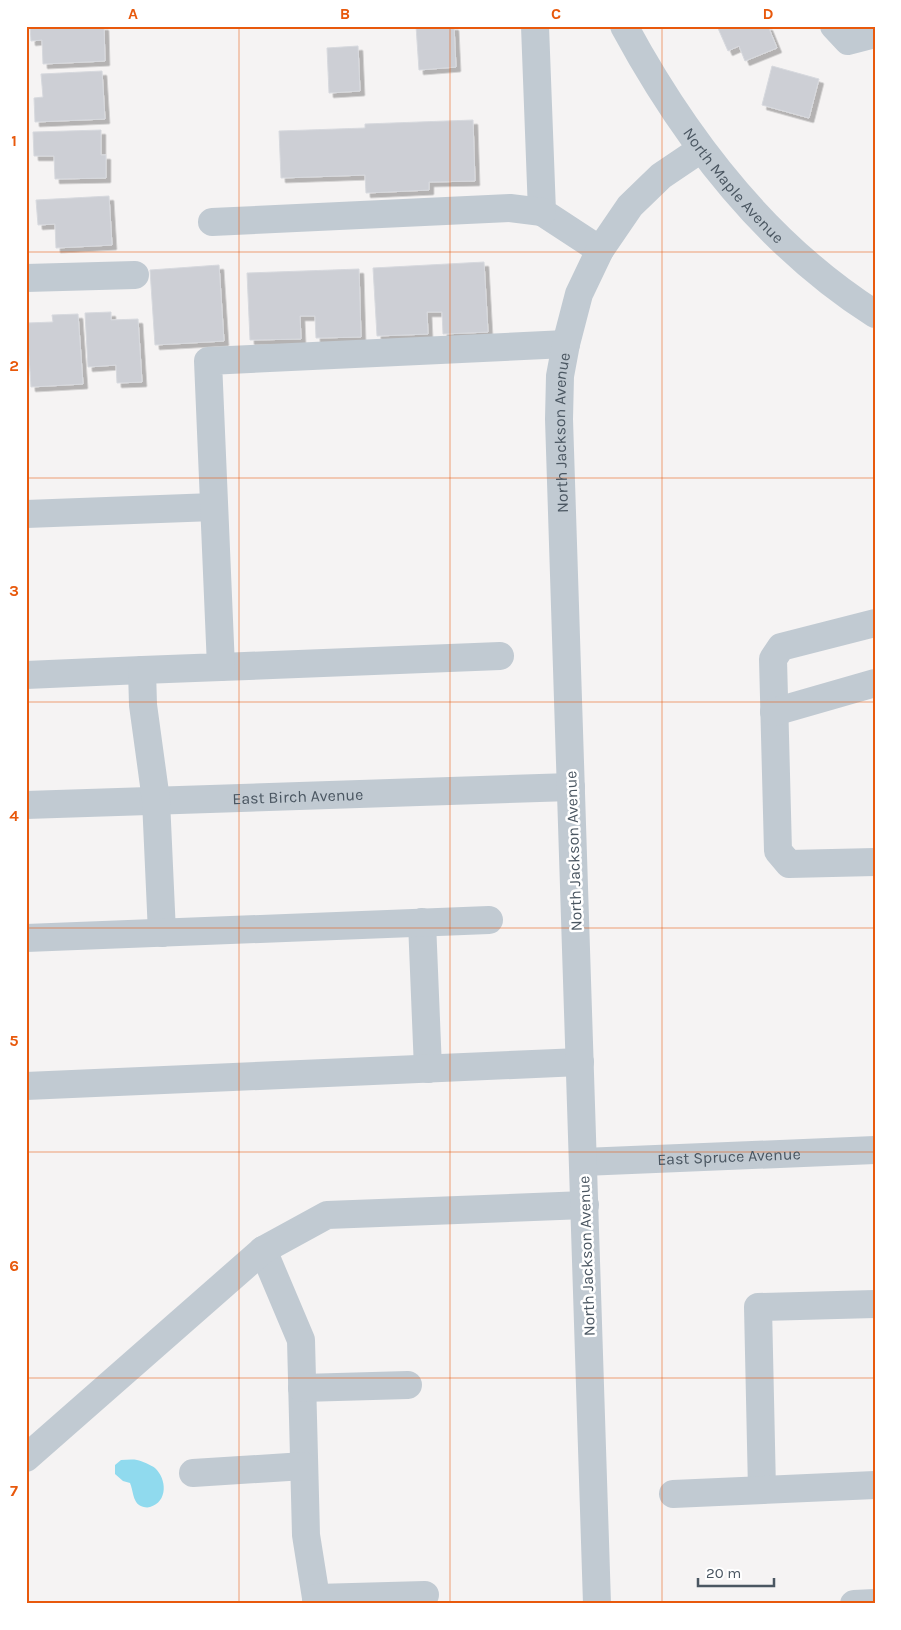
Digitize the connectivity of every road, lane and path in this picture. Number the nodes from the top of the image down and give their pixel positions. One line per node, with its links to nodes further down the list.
1 (535, 26): 6 (street)
2 (624, 26): 5 (street, North Maple Avenue)
3 (841, 33): 4 (street)
4 (875, 34)
5 (700, 149): 8 (street, North Jackson Avenue); 11 (street, North Maple Avenue)
6 (542, 212): 7 (street); 8 (street)
7 (212, 222)
8 (600, 250): 12 (street, North Jackson Avenue)
9 (135, 275): 10 (street)
10 (26, 278)
11 (875, 314)
12 (566, 344): 13 (street); 22 (street, North Jackson Avenue)
13 (214, 507): 14 (street); 17 (street)
14 (26, 514)
15 (875, 623): 21 (street)
16 (500, 656): 17 (street)
17 (221, 667): 18 (street)
18 (142, 670): 19 (street); 23 (street)
19 (26, 675)
20 (875, 683): 21 (street)
21 (774, 712): 25 (street)
22 (571, 787): 23 (street, East Birch Avenue); 30 (street, North Jackson Avenue)
23 (156, 800): 24 (street, East Birch Avenue); 28 (street)
24 (26, 804)
25 (875, 862)
26 (489, 920): 27 (street)
27 (422, 922): 28 (street); 31 (street)
28 (162, 933): 29 (street)
29 (26, 938)
30 (580, 1062): 31 (street); 34 (street, North Jackson Avenue)
31 (428, 1069): 32 (street)
32 (26, 1086)
33 (875, 1150): 34 (street, East Spruce Avenue)
34 (583, 1162): 35 (street, North Jackson Avenue)
35 (585, 1205): 36 (street); 49 (street, North Jackson Avenue)
36 (263, 1250): 39 (street); 40 (street)
37 (875, 1304): 44 (street)
38 (408, 1385): 39 (street)
39 (302, 1388): 41 (street)
40 (26, 1458)
41 (304, 1466): 42 (street); 47 (street)
42 (194, 1473)
43 (875, 1485): 44 (street)
44 (762, 1490): 45 (street)
45 (673, 1494)
46 (425, 1595): 47 (street)
47 (316, 1601)
48 (875, 1603): 50 (street)
49 (597, 1604)
50 (854, 1604)

